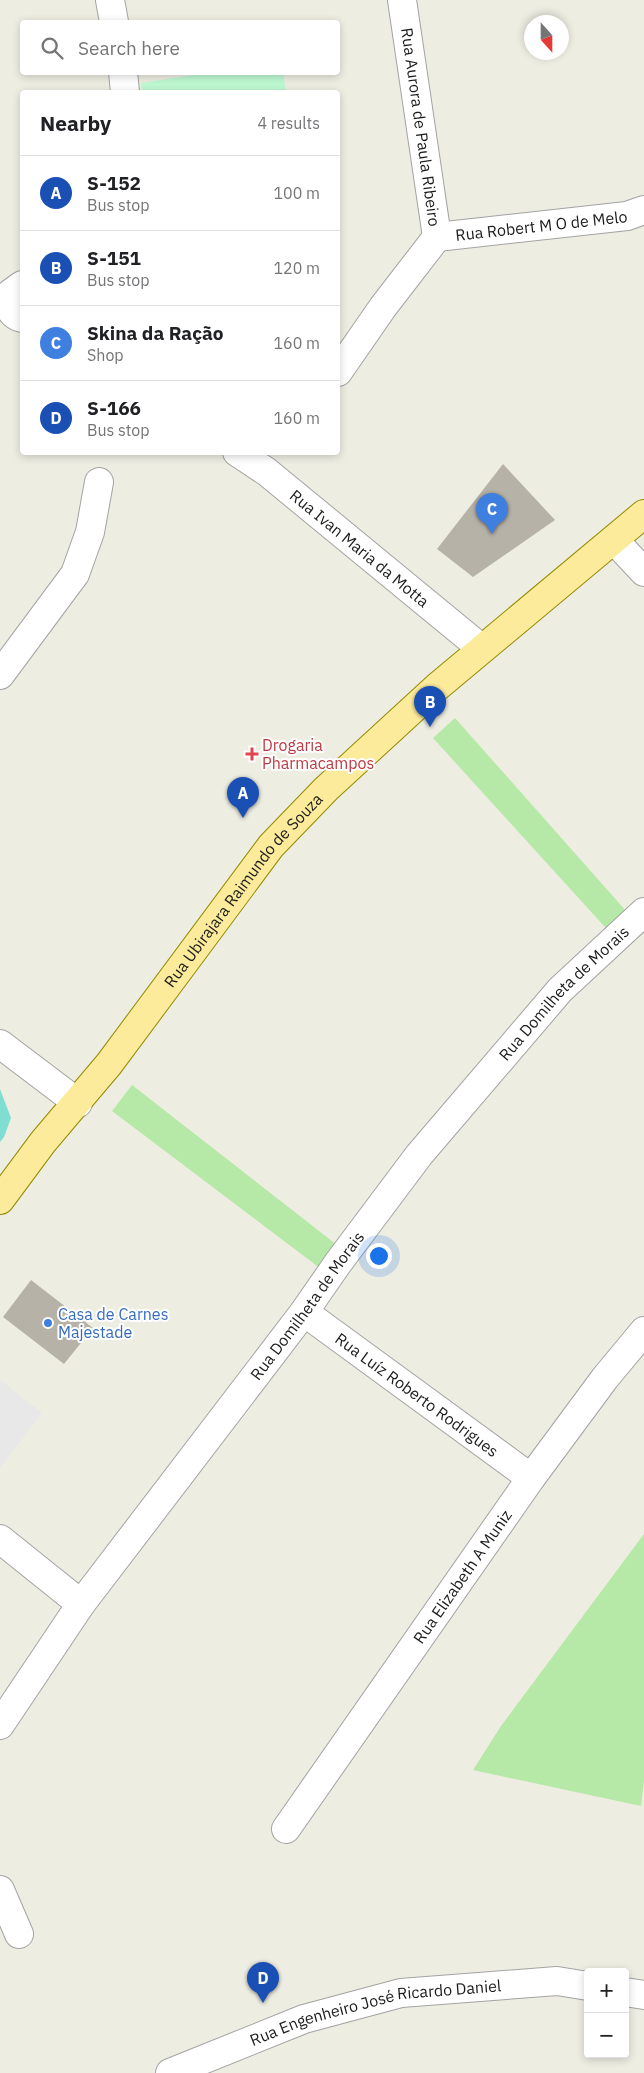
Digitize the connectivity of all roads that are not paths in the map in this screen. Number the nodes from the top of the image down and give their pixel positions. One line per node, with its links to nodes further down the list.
1 (110, 0): 3 (street)
2 (402, 0): 7 (street, Rua Aurora de Paula Ribeiro)
3 (114, 20)
4 (123, 75): 5 (street)
5 (126, 90)
6 (644, 210): 7 (street, Rua Robert M O de Melo)
7 (437, 237): 10 (street, Rua Aurora de Paula Ribeiro)
8 (11, 287): 9 (street)
9 (20, 317)
10 (340, 369)
11 (248, 455): 12 (street, Rua Ivan Maria da Motta)
12 (274, 462): 17 (street, Rua Ivan Maria da Motta)
13 (99, 482): 18 (street)
14 (644, 514): 15 (main road, Rua Ubirajara Raimundo de Souza)
15 (614, 540): 16 (street); 17 (main road, Rua Ubirajara Raimundo de Souza)
16 (644, 572)
17 (481, 648): 21 (main road, Rua Ubirajara Raimundo de Souza)
18 (1, 669)
19 (644, 912): 23 (street, Rua Domilheta de Morais)
20 (0, 1044): 21 (street)
21 (78, 1102): 22 (main road, Rua Ubirajara Raimundo de Souza)
22 (0, 1200)
23 (304, 1312): 25 (street, Rua Luíz Roberto Rodrigues); 27 (street, Rua Domilheta de Morais)
24 (644, 1331): 25 (street, Rua Elizabeth A Muniz)
25 (531, 1478): 29 (street, Rua Elizabeth A Muniz)
26 (0, 1539): 27 (street)
27 (81, 1604): 28 (street, Rua Domilheta de Morais)
28 (0, 1725)
29 (286, 1828)
30 (0, 1890): 31 (street)
31 (19, 1934)
32 (584, 1985): 35 (street, Rua Engenheiro José Ricardo Daniel)
33 (629, 1993): 34 (street)
34 (644, 1995)
35 (170, 2073)

